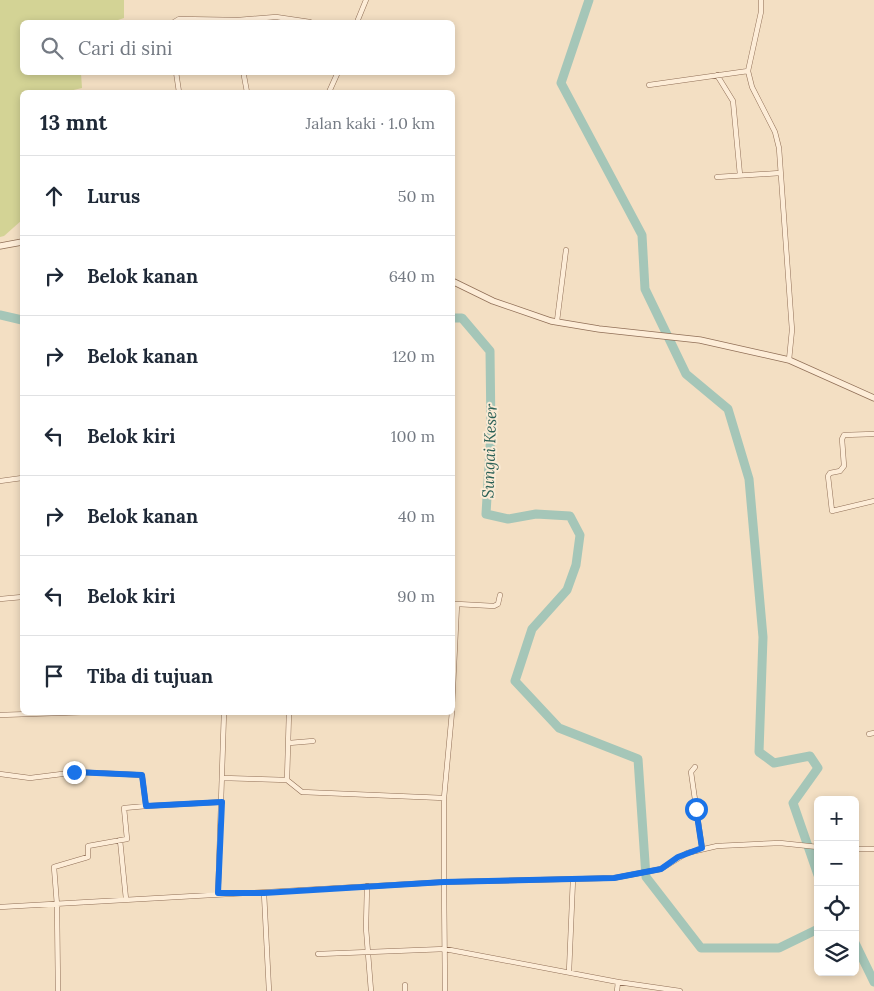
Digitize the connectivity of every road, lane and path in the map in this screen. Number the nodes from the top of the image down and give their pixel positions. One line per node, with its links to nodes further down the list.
1 (366, 0): 7 (street)
2 (762, 0): 8 (street)
3 (177, 20): 4 (street)
4 (238, 20)
5 (238, 20): 6 (street)
6 (294, 20)
7 (358, 20)
8 (748, 71): 11 (street); 17 (street)
9 (176, 75): 14 (street)
10 (337, 75): 16 (street)
11 (717, 75): 13 (street); 18 (street)
12 (244, 76): 15 (street)
13 (649, 85)
14 (179, 90)
15 (247, 90)
16 (330, 90)
17 (780, 173): 18 (street); 25 (street)
18 (740, 175): 19 (street)
19 (717, 177)
20 (20, 242): 21 (street)
21 (0, 246)
22 (566, 250): 24 (street)
23 (455, 282): 24 (street)
24 (557, 321): 25 (street)
25 (790, 360): 26 (street)
26 (874, 398)
27 (874, 434): 30 (street)
28 (20, 478): 29 (street)
29 (0, 482)
30 (874, 501)
31 (500, 594): 34 (street)
32 (20, 597): 33 (street)
33 (0, 599)
34 (455, 604)
35 (20, 714): 36 (street)
36 (0, 715)
37 (224, 715): 44 (street)
38 (289, 715): 41 (street)
39 (452, 715): 46 (street)
40 (313, 740): 41 (street)
41 (289, 743): 45 (street)
42 (696, 767): 51 (street)
43 (0, 774): 48 (street)
44 (223, 778): 45 (street); 47 (street)
45 (287, 780): 46 (street)
46 (444, 798): 55 (street)
47 (222, 802): 48 (street); 57 (street)
48 (146, 806): 49 (street)
49 (120, 840): 59 (street); 60 (street)
50 (814, 847): 51 (street)
51 (702, 848): 54 (street)
52 (859, 849): 53 (street)
53 (874, 849)
54 (572, 879): 55 (street); 65 (street)
55 (444, 882): 56 (street); 62 (street)
56 (367, 886): 58 (street); 63 (street)
57 (218, 893): 58 (street); 59 (street)
58 (264, 893): 68 (street)
59 (126, 899): 60 (street)
60 (57, 905): 61 (street); 67 (street)
61 (0, 907)
62 (445, 949): 63 (street); 65 (street); 70 (street)
63 (368, 952): 64 (street); 69 (street)
64 (318, 954)
65 (569, 972): 66 (street)
66 (618, 982): 71 (street); 72 (street)
67 (58, 991)
68 (269, 991)
69 (371, 991)
70 (444, 991)
71 (617, 991)
72 (680, 991)

